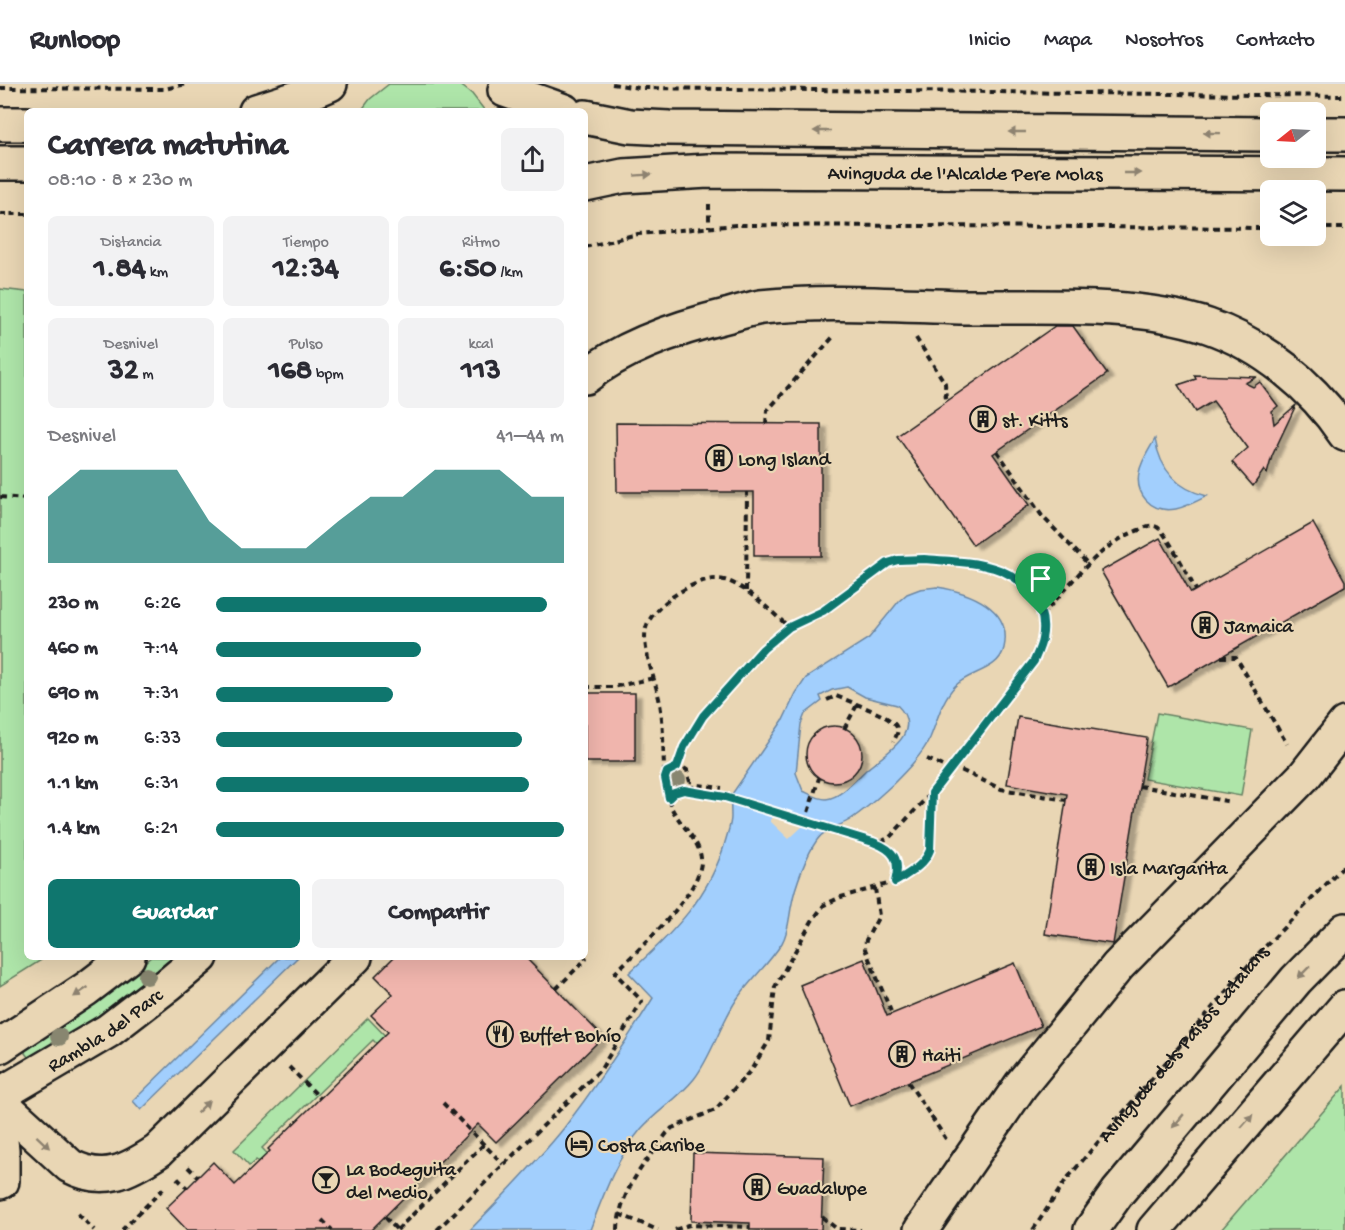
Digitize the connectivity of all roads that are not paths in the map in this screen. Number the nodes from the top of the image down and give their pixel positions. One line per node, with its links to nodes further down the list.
1 (330, 84): 4 (street)
2 (350, 84): 5 (street)
3 (507, 95): 6 (street)
4 (265, 108)
5 (335, 108)
6 (553, 108)
7 (588, 118): 10 (street, Avinguda de l'Alcalde Pere Molas, one-way to 7)
8 (0, 124): 9 (street)
9 (24, 124)
10 (1260, 134)
11 (1326, 134): 12 (street)
12 (1345, 135)
13 (0, 163): 14 (street)
14 (24, 163)
15 (1345, 174): 16 (street, Avinguda de l'Alcalde Pere Molas, one-way to 15)
16 (588, 183)
17 (588, 375): 18 (street)
18 (1345, 434)
19 (1345, 724): 29 (street)
20 (1345, 930): 30 (street, one-way to 30)
21 (124, 960): 25 (street, one-way to 25)
22 (197, 960): 27 (street, Rambla del Parc)
23 (352, 960): 28 (street, one-way to 23)
24 (1345, 1007): 31 (street, one-way to 24)
25 (0, 1046)
26 (0, 1069): 27 (street)
27 (0, 1095)
28 (0, 1102)
29 (921, 1230)
30 (1091, 1230)
31 (1154, 1230)

